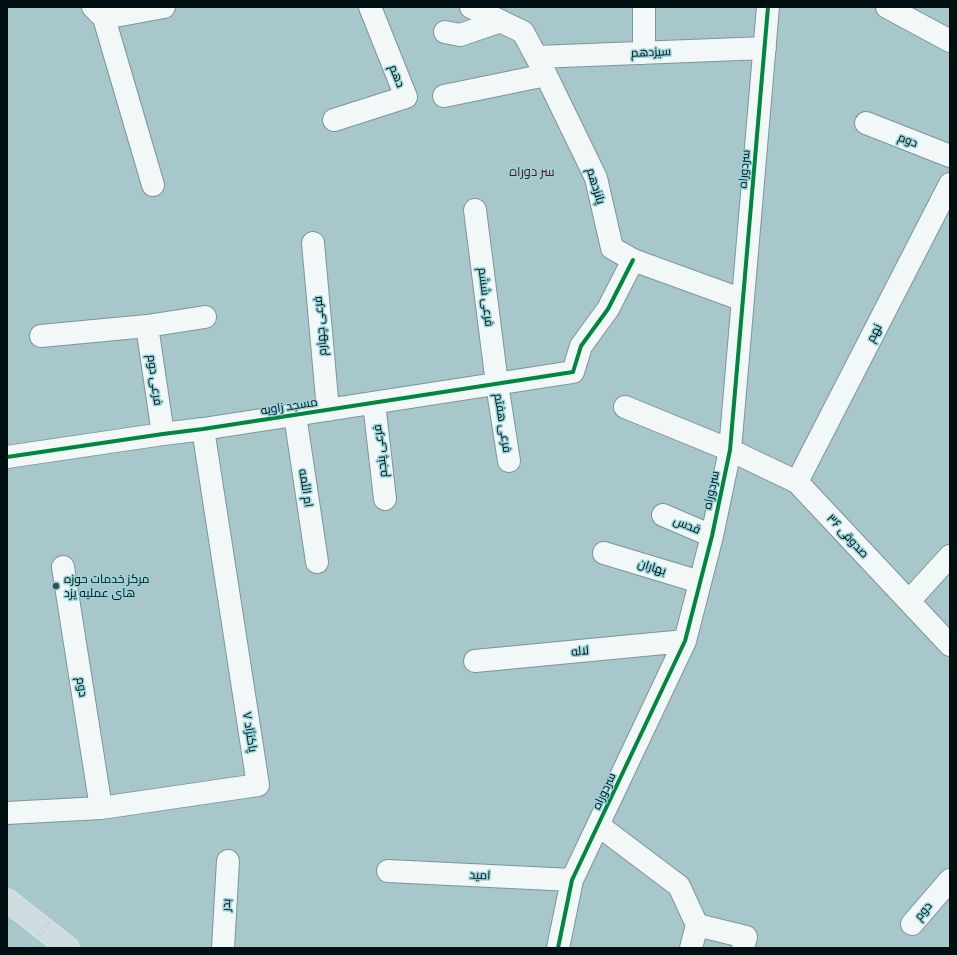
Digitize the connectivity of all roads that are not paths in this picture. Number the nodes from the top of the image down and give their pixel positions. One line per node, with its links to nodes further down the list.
1 (164, 7): 7 (street)
2 (370, 7): 15 (street, دهم)
3 (471, 7): 8 (street, پانزدهم)
4 (644, 7): 12 (street)
5 (768, 7): 11 (street, سردوراه)
6 (887, 7): 10 (street)
7 (99, 13): 18 (street)
8 (502, 21): 9 (street); 13 (street, پانزدهم)
9 (445, 32)
10 (950, 41)
11 (765, 48): 12 (street, سیزدهم); 23 (street, سردوراه)
12 (644, 53): 13 (street, سیزدهم)
13 (542, 66): 14 (street, سیزدهم); 22 (street, پانزدهم)
14 (444, 96)
15 (334, 120)
16 (866, 124): 17 (street, دوم)
17 (950, 156)
18 (153, 185)
19 (950, 186): 37 (street, نهم)
20 (475, 210): 27 (street, فرعی ششم)
21 (313, 242): 30 (street, فرعی چهارم)
22 (633, 260): 23 (street, پانزدهم); 27 (street, مسجد زاویه)
23 (743, 300): 34 (street, سردوراه)
24 (205, 317): 25 (street)
25 (147, 326): 26 (street); 33 (street, فرعی دوم)
26 (41, 336)
27 (497, 384): 28 (street, مسجد زاویه); 36 (street, فرعی هفتم)
28 (374, 403): 30 (street, مسجد زاویه); 38 (street, فرعی پنجم)
29 (625, 408): 34 (street, صدوقی ۳۶)
30 (328, 410): 31 (street, مسجد زاویه)
31 (295, 415): 32 (street, مسجد زاویه); 43 (street, ام الئمه)
32 (203, 429): 33 (street, مسجد زاویه); 50 (street, پاکنژاد ۷)
33 (163, 434): 35 (street, مسجد زاویه)
34 (730, 450): 37 (street, صدوقی ۳۶); 40 (street, سردوراه)
35 (7, 457)
36 (510, 461)
37 (797, 482): 46 (street, صدوقی ۳۶)
38 (385, 499)
39 (662, 515): 40 (street, قدس)
40 (712, 536): 45 (street, سردوراه)
41 (604, 553): 45 (street, بهاران)
42 (950, 556): 46 (street)
43 (317, 562)
44 (62, 567): 50 (street, دوم)
45 (700, 582): 47 (street, سردوراه)
46 (908, 601): 48 (street, صدوقی ۳۶)
47 (685, 641): 49 (street, لاله); 52 (street, سردوراه)
48 (950, 645)
49 (475, 661)
50 (101, 808): 51 (street, پاکنژاد ۷)
51 (7, 814)
52 (598, 825): 55 (street, سردوراه); 59 (street)
53 (228, 861): 61 (street, بدر)
54 (388, 871): 55 (street, امید)
55 (572, 880): 62 (street, سردوراه)
56 (950, 880): 58 (street, دوم)
57 (7, 900): 60 (main road)
58 (912, 924)
59 (697, 925): 63 (street); 64 (street)
60 (68, 948)
61 (223, 948)
62 (558, 948)
63 (691, 948)
64 (743, 948)

